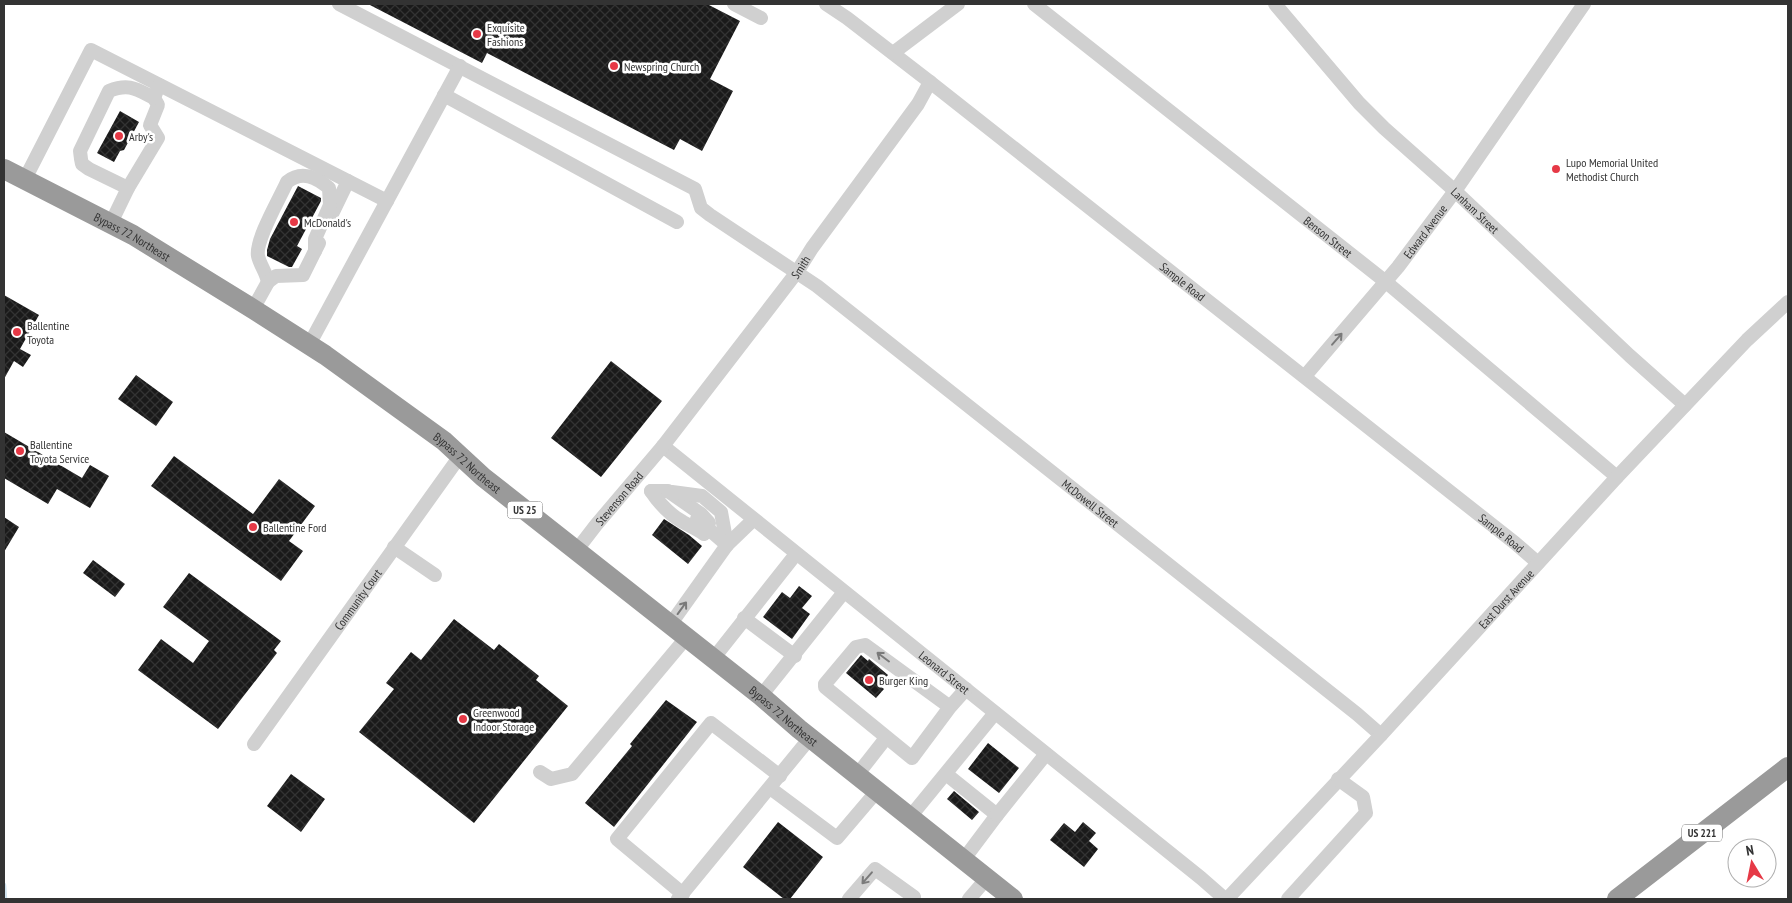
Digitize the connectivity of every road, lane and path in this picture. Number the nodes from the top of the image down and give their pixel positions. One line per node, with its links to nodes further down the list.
1 (340, 4): 10 (street, McDowell Street)
2 (734, 4): 8 (street)
3 (826, 4): 9 (street, Sample Road)
4 (958, 4): 9 (street)
5 (1034, 4): 25 (street, Benson Street)
6 (1275, 4): 18 (street, Lanham Street)
7 (1580, 5): 18 (street, Edward Avenue)
8 (761, 18)
9 (893, 53): 11 (street, Sample Road)
10 (460, 66): 13 (street); 23 (street, McDowell Street)
11 (930, 82): 23 (street, Smith); 29 (street, Sample Road)
12 (157, 92): 15 (street); 16 (street); 17 (street); 17 (street)
13 (444, 95): 19 (street); 20 (street)
14 (4, 169): 15 (highway, Bypass 72 Northeast / US 25)
15 (25, 179): 21 (highway, Bypass 72 Northeast / US 25)
16 (348, 181): 19 (street); 22 (street)
17 (128, 188): 21 (street)
18 (1455, 191): 25 (street, Edward Avenue); 30 (street, Lanham Street)
19 (386, 201): 28 (street)
20 (678, 222)
21 (111, 223): 27 (highway, Bypass 72 Northeast / US 25)
22 (315, 251): 24 (street); 24 (street)
23 (797, 272): 31 (street, Smith); 55 (street, McDowell Street)
24 (268, 282): 27 (street)
25 (1386, 282): 29 (street, Edward Avenue, one-way to 25); 33 (street, Benson Street)
26 (1788, 302): 30 (street, East Durst Avenue)
27 (253, 309): 28 (highway, Bypass 72 Northeast / US 25)
28 (309, 344): 32 (highway, Bypass 72 Northeast / US 25)
29 (1305, 376): 43 (street, Sample Road)
30 (1685, 405): 33 (street, East Durst Avenue)
31 (663, 446): 34 (street, Stevenson Road); 38 (street, Leonard Street)
32 (460, 456): 39 (street, Community Court); 41 (highway, Bypass 72 Northeast / US 25)
33 (1617, 477): 43 (street, East Durst Avenue)
34 (635, 478): 35 (street); 41 (street, Stevenson Road)
35 (651, 491): 36 (street); 40 (street); 40 (street)
36 (686, 510)
37 (697, 519): 40 (street)
38 (753, 520): 40 (street); 42 (street, Leonard Street)
39 (394, 547): 44 (street); 58 (street, Community Court)
40 (726, 548): 47 (street, one-way to 40)
41 (576, 551): 47 (highway, Bypass 72 Northeast / US 25)
42 (796, 554): 45 (street, Leonard Street); 46 (street)
43 (1538, 563): 55 (street, East Durst Avenue)
44 (435, 575)
45 (844, 592): 49 (street); 51 (street, Leonard Street)
46 (744, 618): 49 (street); 50 (street)
47 (670, 626): 48 (highway, Bypass 72 Northeast / US 25)
48 (686, 638): 50 (highway, Bypass 72 Northeast / US 25); 61 (street)
49 (795, 656): 52 (street)
50 (713, 659): 52 (highway, Bypass 72 Northeast / US 25)
51 (966, 688): 53 (street); 54 (street, Leonard Street)
52 (761, 696): 56 (highway, Bypass 72 Northeast / US 25)
53 (950, 707): 57 (street); 57 (street, one-way to 57)
54 (995, 713): 59 (street, Leonard Street); 62 (street)
55 (1381, 735): 65 (street, East Durst Avenue)
56 (810, 738): 63 (highway, Bypass 72 Northeast / US 25); 64 (street)
57 (886, 738): 63 (street)
58 (254, 744)
59 (1046, 754): 68 (street); 77 (street, Leonard Street)
60 (1788, 767): 79 (highway, US 221)
61 (540, 772)
62 (946, 774): 68 (street); 69 (street)
63 (857, 775): 67 (highway, Bypass 72 Northeast / US 25)
64 (780, 776): 66 (street); 72 (street)
65 (1338, 779): 77 (street, East Durst Avenue); 78 (street)
66 (770, 788): 67 (street); 72 (street)
67 (877, 790): 69 (highway, Bypass 72 Northeast / US 25)
68 (997, 815): 70 (street)
69 (910, 817): 70 (highway, Bypass 72 Northeast / US 25)
70 (964, 859): 71 (highway, Bypass 72 Northeast / US 25)
71 (987, 878): 75 (street); 76 (highway, Bypass 72 Northeast / US 25)
72 (680, 897)
73 (849, 899): 74 (street, one-way to 73)
74 (913, 899)
75 (970, 899)
76 (1014, 899)
77 (1226, 899)
78 (1288, 899)
79 (1616, 899)

